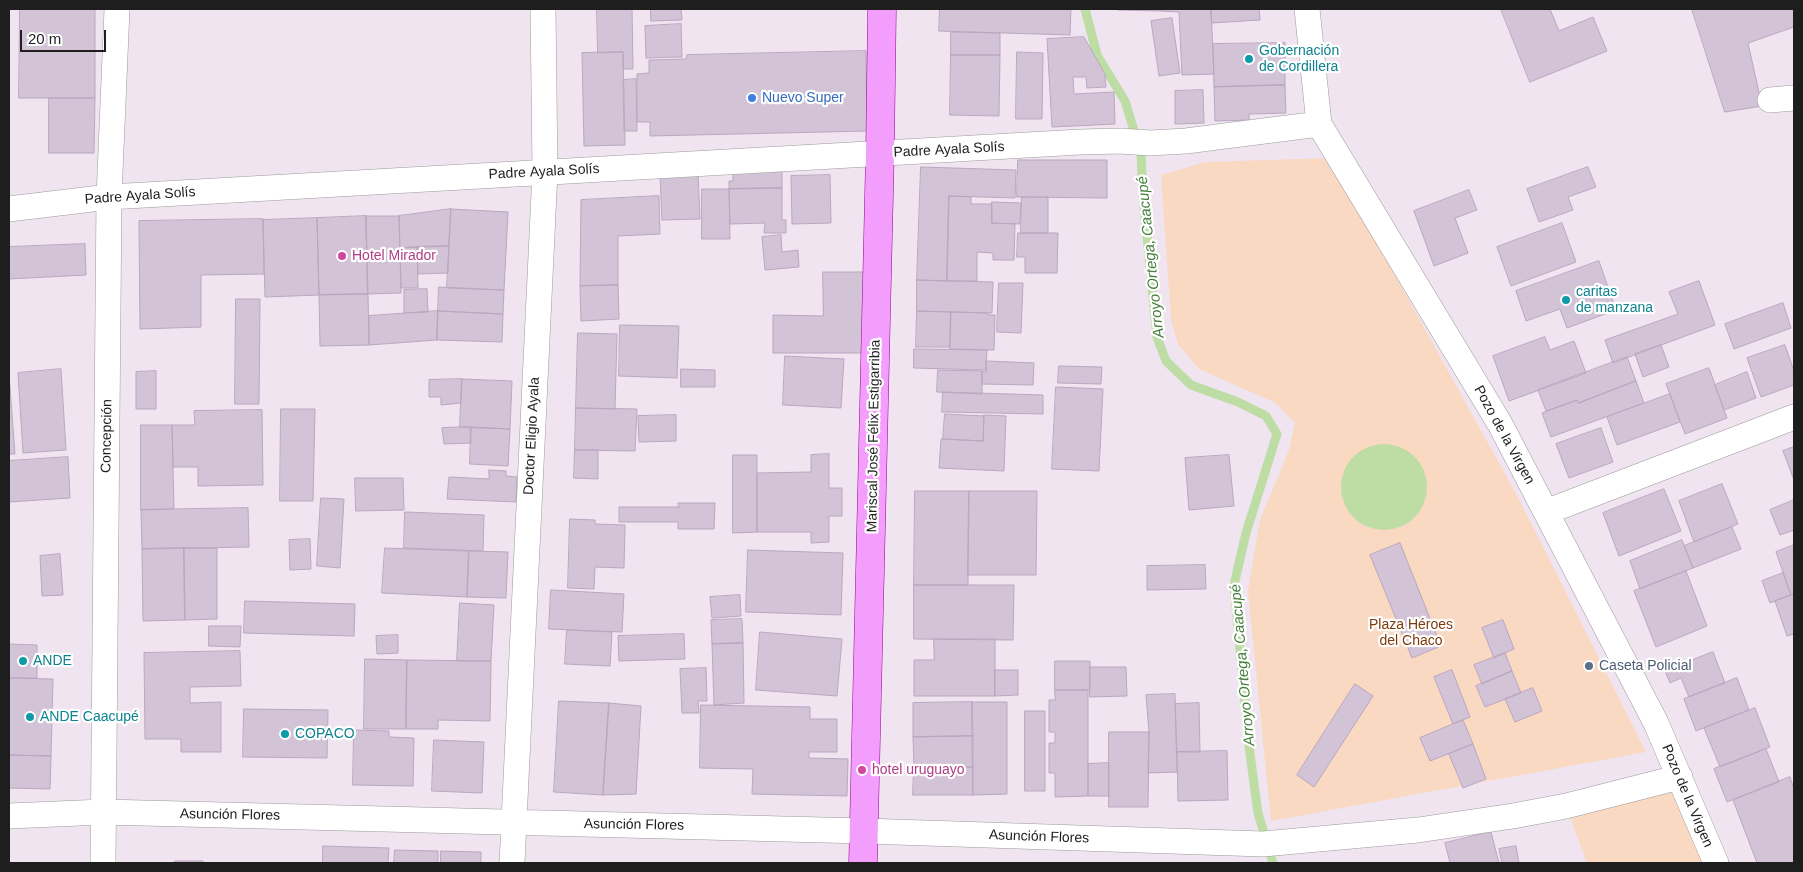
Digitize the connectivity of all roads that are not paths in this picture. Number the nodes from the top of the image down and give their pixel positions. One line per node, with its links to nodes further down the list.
1 (117, 9): 8 (street, Concepción)
2 (542, 9): 7 (street, Doctor Eligio Ayala)
3 (882, 9): 6 (main road, Mariscal José Félix Estigarribia)
4 (1307, 9): 5 (street, Pozo de la Virgen)
5 (1320, 124): 6 (street, Padre Ayala Solís); 11 (street, Pozo de la Virgen)
6 (880, 154): 7 (street, Padre Ayala Solís); 16 (main road, Mariscal José Félix Estigarribia)
7 (544, 172): 8 (street, Padre Ayala Solís); 15 (street, Doctor Eligio Ayala)
8 (109, 197): 9 (street, Padre Ayala Solís); 13 (street, Concepción)
9 (9, 208)
10 (1794, 417): 11 (street)
11 (1546, 512): 12 (street, Pozo de la Virgen)
12 (1680, 777): 17 (street, Asunción Flores); 21 (street, Pozo de la Virgen)
13 (103, 812): 14 (street, Asunción Flores); 15 (street, Asunción Flores); 18 (street, Concepción)
14 (9, 816)
15 (514, 823): 16 (street, Asunción Flores); 19 (street, Doctor Eligio Ayala)
16 (864, 831): 17 (street, Asunción Flores); 20 (main road, Mariscal José Félix Estigarribia)
17 (1262, 850)
18 (103, 863)
19 (512, 863)
20 (863, 863)
21 (1716, 863)

